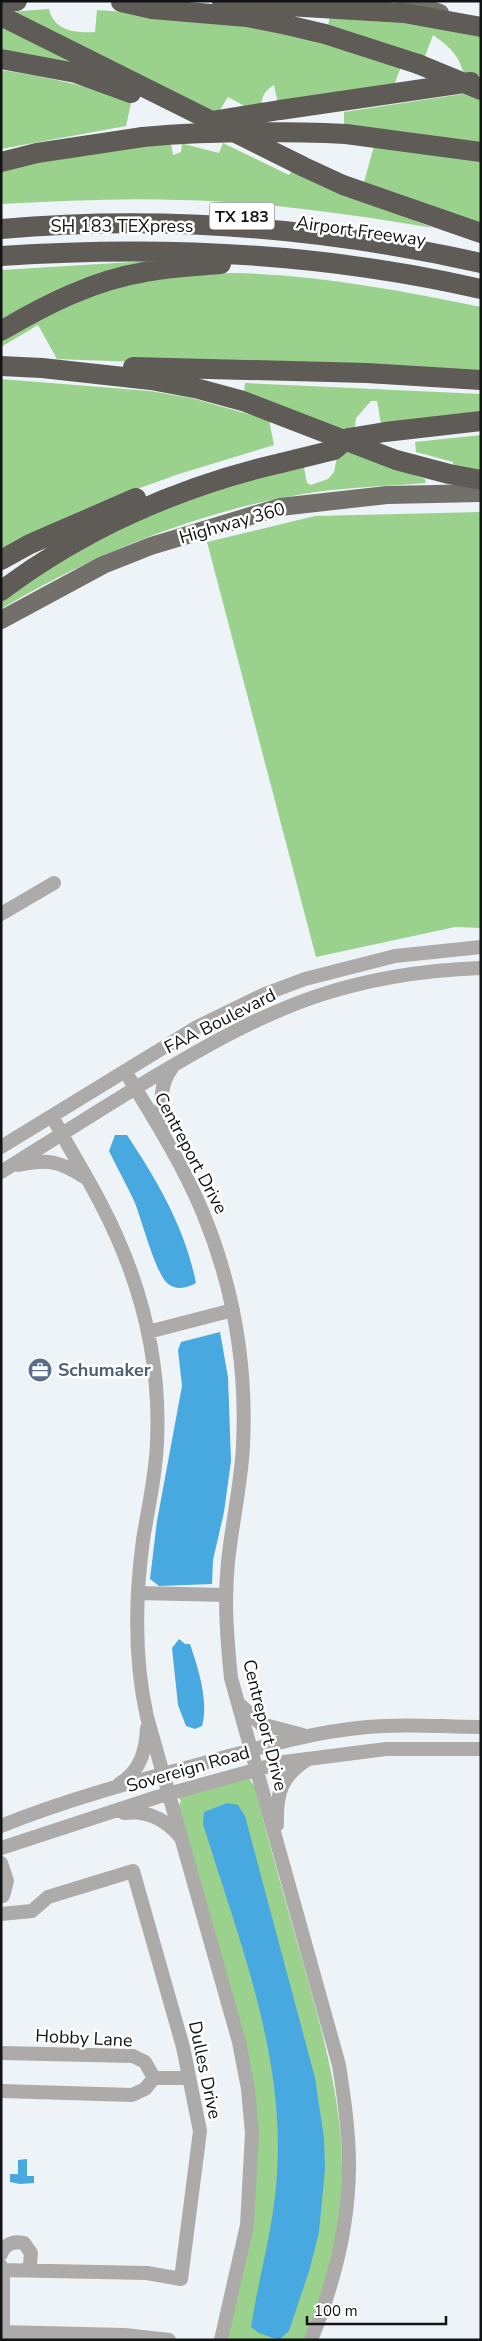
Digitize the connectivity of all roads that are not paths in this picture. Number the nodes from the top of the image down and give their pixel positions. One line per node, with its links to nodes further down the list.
1 (17, 1): 6 (highway)
2 (110, 1): 7 (highway)
3 (127, 1): 7 (highway)
4 (185, 1): 9 (highway)
5 (406, 1): 9 (main road)
6 (1, 2)
7 (121, 2): 12 (highway, bridge)
8 (1, 16): 13 (highway)
9 (481, 27)
10 (1, 59): 13 (highway)
11 (481, 81): 14 (highway, bridge)
12 (481, 90)
13 (188, 110): 19 (highway)
14 (144, 134): 15 (highway, bridge); 16 (highway)
15 (481, 152)
16 (1, 162)
17 (1, 216): 21 (highway, Airport Freeway / TX 183)
18 (1, 229): 23 (highway, SH 183 TEXpress)
19 (481, 233)
20 (1, 241): 25 (highway, SH 183 TEXpress)
21 (481, 251)
22 (1, 256): 24 (highway, Airport Freeway / TX 183)
23 (481, 263)
24 (366, 268): 26 (highway, Airport Freeway / TX 183); 27 (highway)
25 (481, 274)
26 (481, 290)
27 (1, 331)
28 (8, 366): 29 (highway)
29 (42, 368): 30 (highway); 33 (highway)
30 (481, 380)
31 (481, 421): 32 (highway)
32 (280, 459): 35 (highway); 36 (highway)
33 (481, 480)
34 (481, 493): 37 (main road, Highway 360)
35 (1, 560)
36 (1, 591)
37 (1, 620)
38 (54, 883): 39 (street)
39 (1, 914)
40 (481, 947): 41 (street, FAA Boulevard)
41 (347, 967): 43 (street); 45 (street, FAA Boulevard)
42 (481, 968): 43 (street, FAA Boulevard)
43 (353, 986): 44 (street, FAA Boulevard)
44 (175, 1065): 46 (street, FAA Boulevard); 49 (street)
45 (125, 1071): 46 (street, Centreport Drive); 47 (street, FAA Boulevard)
46 (135, 1088): 48 (street, FAA Boulevard); 49 (street, Centreport Drive)
47 (52, 1116): 48 (street); 50 (street, FAA Boulevard)
48 (62, 1135): 51 (street, FAA Boulevard); 52 (street)
49 (164, 1137): 53 (street, Centreport Drive)
50 (1, 1148)
51 (5, 1169): 52 (street)
52 (88, 1179): 54 (street)
53 (233, 1310): 54 (street); 56 (street, Centreport Drive)
54 (148, 1332): 55 (street)
55 (138, 1593): 56 (street); 58 (street)
56 (226, 1595): 57 (street, Centreport Drive)
57 (237, 1702): 60 (street); 62 (street, Centreport Drive)
58 (147, 1717): 65 (street); 66 (street)
59 (481, 1727): 60 (street, Sovereign Road)
60 (307, 1736): 62 (street, Sovereign Road)
61 (481, 1749): 63 (street, Sovereign Road)
62 (250, 1750): 64 (street, Centreport Drive); 65 (street, Sovereign Road)
63 (311, 1758): 64 (street, Sovereign Road); 71 (street)
64 (255, 1769): 67 (street, Sovereign Road); 71 (street, Centreport Drive)
65 (163, 1774): 66 (street, Sovereign Road); 67 (street)
66 (108, 1790): 69 (street, Sovereign Road)
67 (169, 1794): 68 (street, Sovereign Road); 70 (street)
68 (86, 1819): 70 (street); 72 (street, Sovereign Road)
69 (1, 1826)
70 (182, 1840): 84 (street)
71 (278, 1846): 85 (street, Centreport Drive)
72 (1, 1848)
73 (1, 1863): 74 (street)
74 (1, 1894)
75 (4, 1913): 78 (street, Dulles Drive)
76 (1, 2053): 77 (street, Hobby Lane)
77 (154, 2078): 78 (street); 79 (street)
78 (189, 2078): 81 (street, Dulles Drive)
79 (1, 2091)
80 (1, 2254): 81 (street)
81 (9, 2269): 82 (street)
82 (2, 2332): 83 (street)
83 (169, 2340)
84 (221, 2340)
85 (311, 2340)

